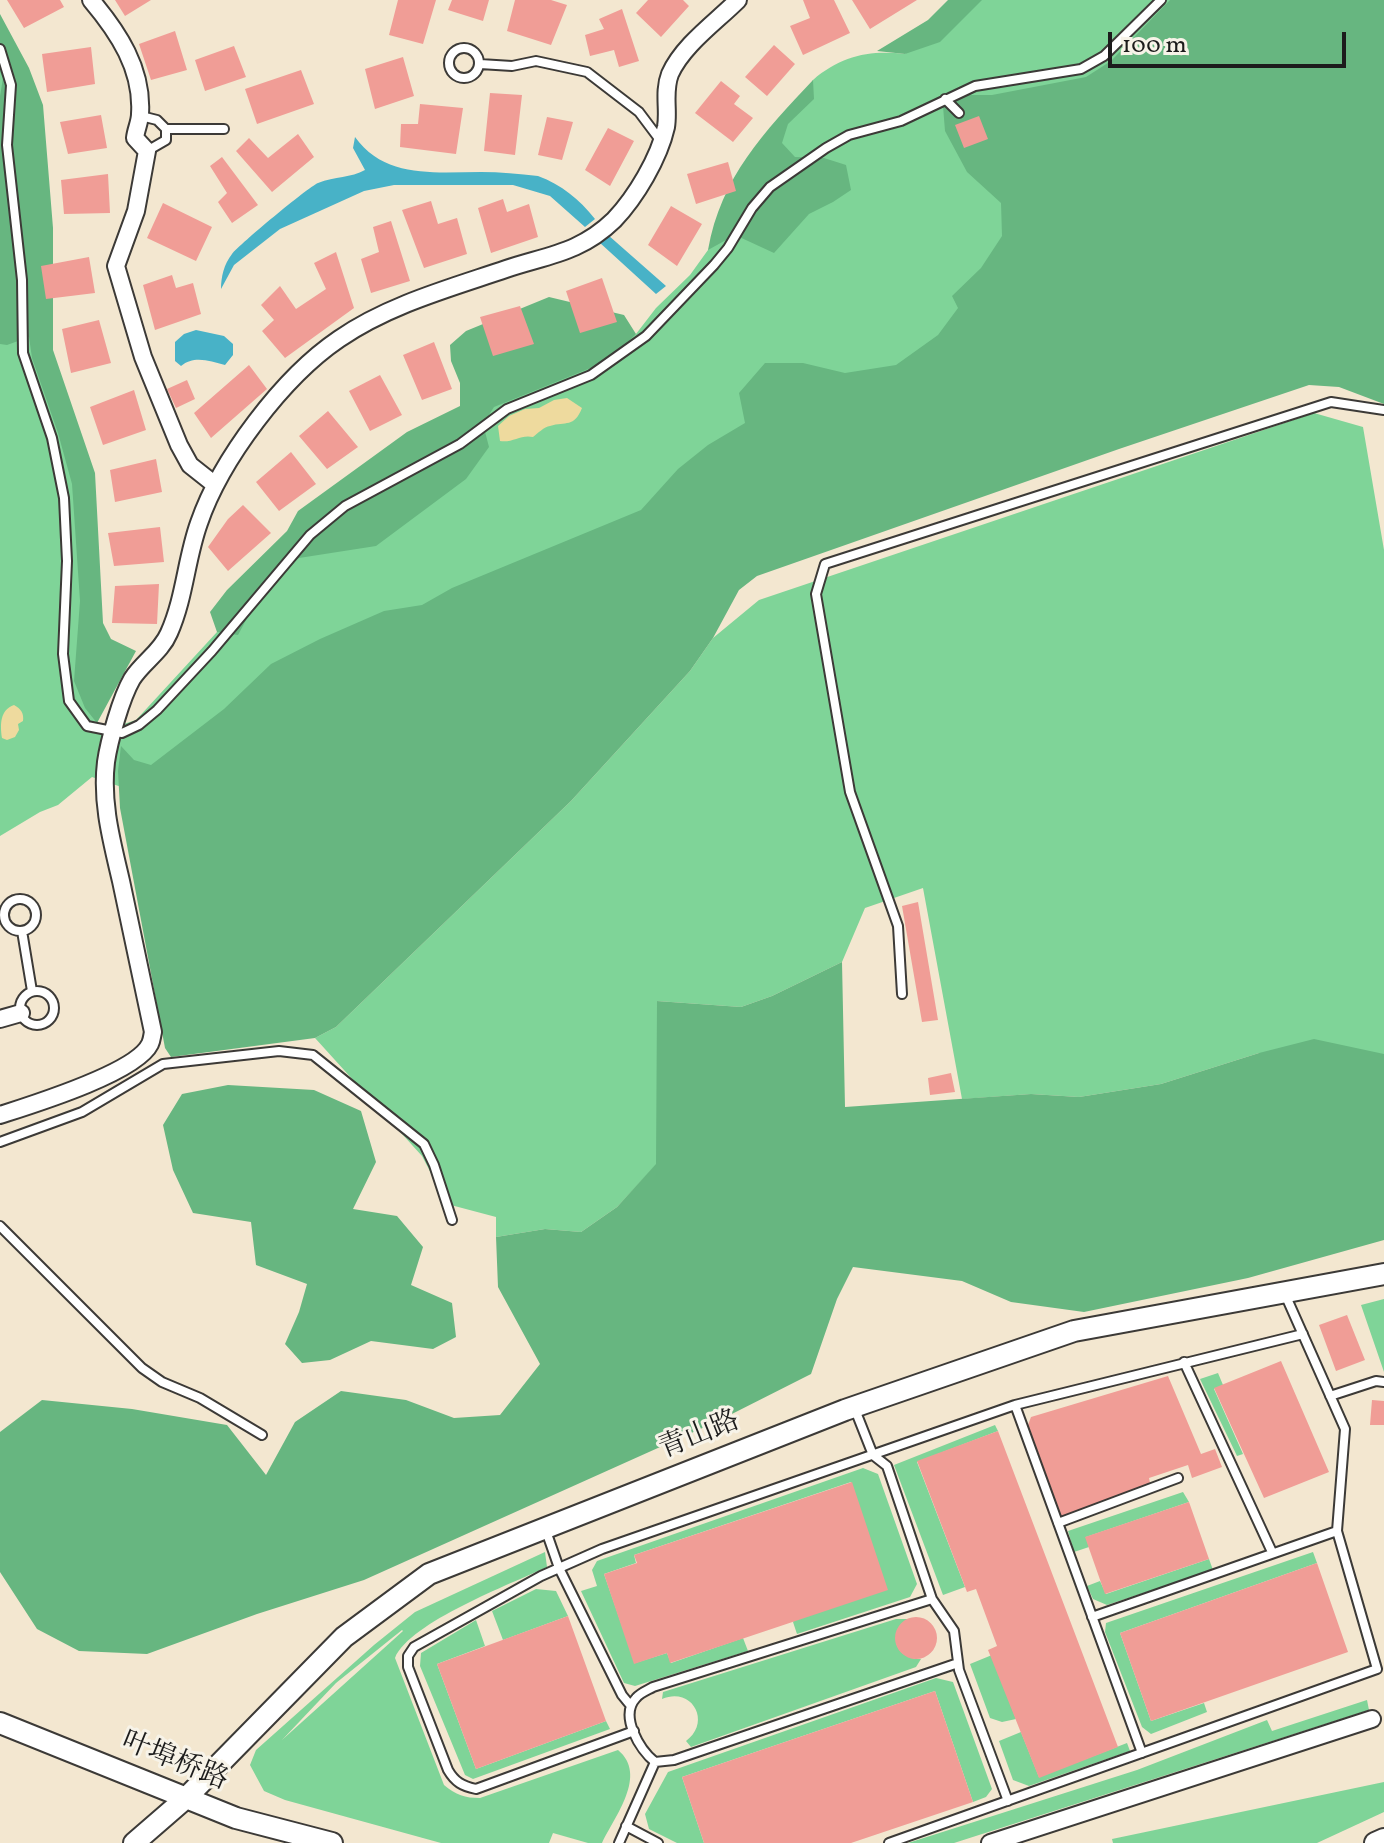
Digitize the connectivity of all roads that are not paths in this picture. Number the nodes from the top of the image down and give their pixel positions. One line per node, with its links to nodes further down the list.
1 (91, 0): 8 (street)
2 (738, 0): 11 (street)
3 (1159, 2): 6 (lane)
4 (0, 49): 15 (lane)
5 (480, 64): 11 (lane)
6 (945, 99): 7 (lane); 15 (lane)
7 (959, 113)
8 (141, 116): 9 (lane); 12 (street)
9 (166, 129): 10 (lane); 12 (lane)
10 (224, 129)
11 (660, 141): 14 (street)
12 (147, 151): 14 (street)
13 (1384, 410): 18 (lane)
14 (214, 484): 15 (street)
15 (112, 733): 21 (street)
16 (22, 931): 17 (lane)
17 (32, 991): 19 (lane); 19 (lane)
18 (902, 994)
19 (21, 1013): 20 (street)
20 (0, 1019)
21 (0, 1115)
22 (0, 1142): 23 (lane)
23 (452, 1220)
24 (0, 1226): 33 (lane)
25 (1384, 1274): 26 (street, 青山路)
26 (1284, 1291): 27 (lane); 32 (street, 青山路)
27 (1303, 1334): 28 (lane); 30 (lane)
28 (1184, 1362): 31 (lane); 39 (lane)
29 (1384, 1382): 30 (lane)
30 (1330, 1396): 38 (lane)
31 (1015, 1405): 34 (lane); 36 (lane)
32 (854, 1406): 34 (lane); 37 (street, 青山路)
33 (262, 1435)
34 (873, 1455): 40 (lane); 41 (lane)
35 (1178, 1478): 36 (lane)
36 (1058, 1523): 42 (lane)
37 (545, 1528): 40 (lane); 50 (street, 青山路)
38 (1337, 1531): 39 (lane); 48 (lane)
39 (1272, 1552): 42 (lane)
40 (559, 1568): 44 (lane); 47 (lane)
41 (932, 1599): 43 (lane); 44 (lane)
42 (1092, 1617): 48 (lane)
43 (958, 1663): 49 (lane); 51 (lane)
44 (631, 1706): 47 (lane)
45 (1372, 1719): 59 (street)
46 (0, 1723): 50 (street, 叶埠桥路)
47 (634, 1731): 49 (lane)
48 (1142, 1753): 51 (lane)
49 (655, 1762): 52 (lane)
50 (186, 1798): 54 (street, 青山路); 55 (street, 叶埠桥路)
51 (1008, 1801): 58 (lane)
52 (626, 1826): 56 (lane); 57 (lane)
53 (1384, 1839): 60 (street)
54 (134, 1843)
55 (332, 1843)
56 (619, 1843)
57 (658, 1843)
58 (889, 1843)
59 (990, 1843)
60 (1375, 1843)

